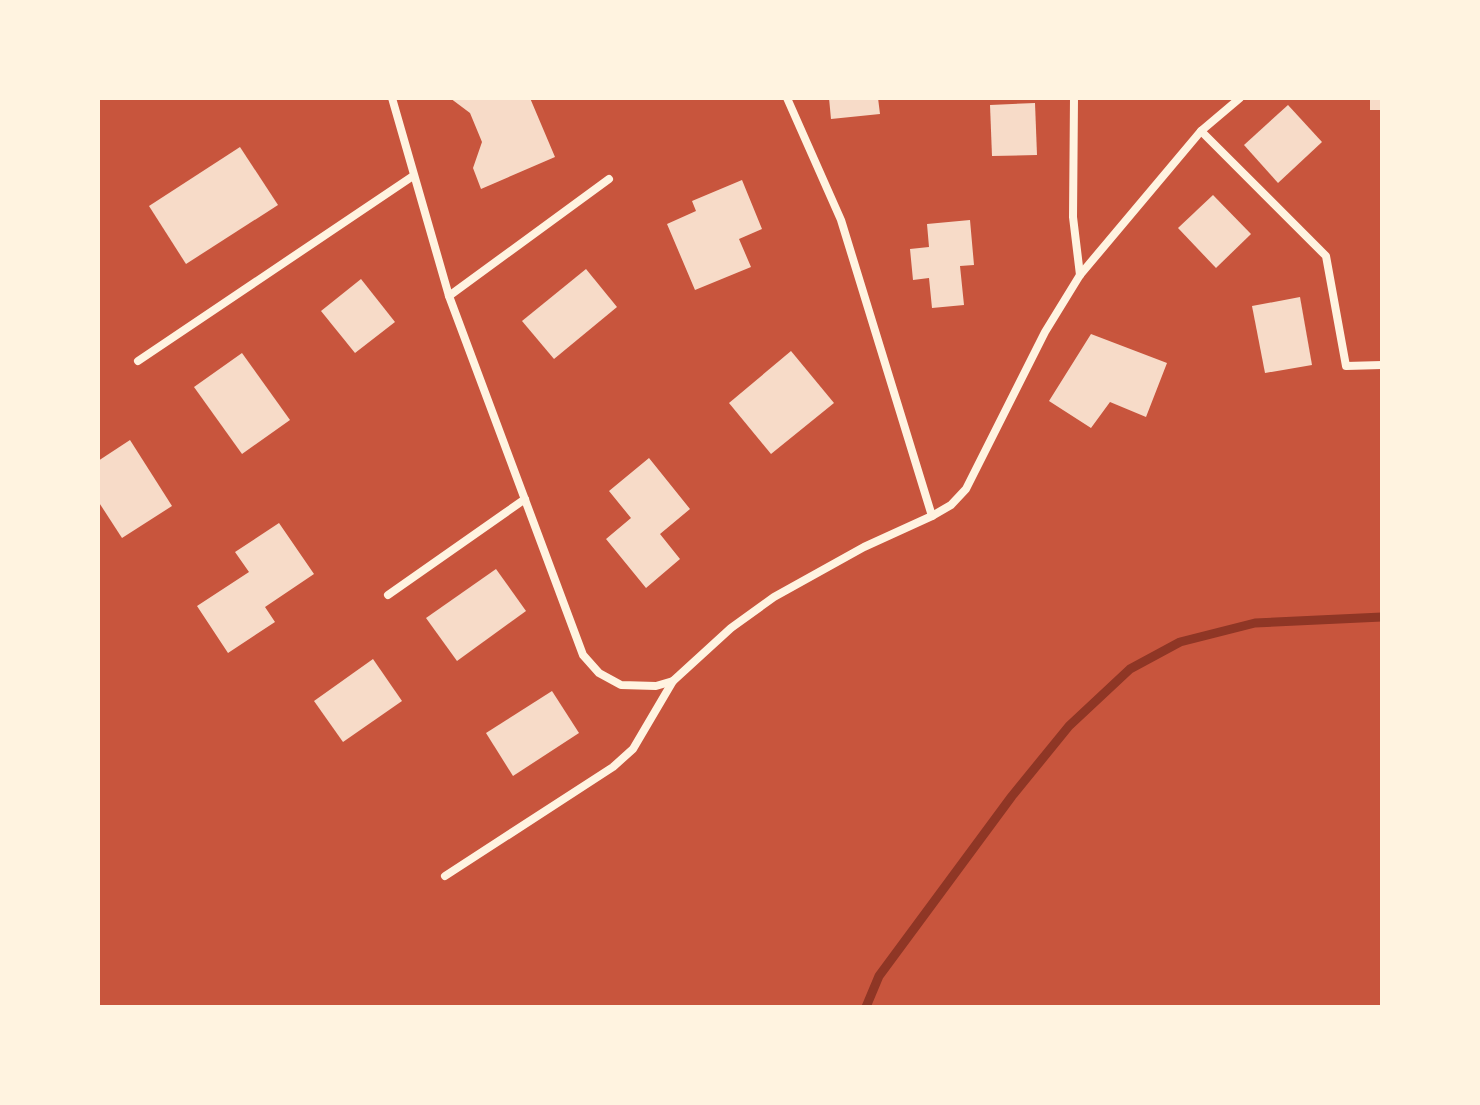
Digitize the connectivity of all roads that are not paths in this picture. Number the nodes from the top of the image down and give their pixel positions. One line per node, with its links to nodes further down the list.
1 (392, 98): 6 (street)
2 (787, 98): 13 (street)
3 (1074, 98): 8 (street)
4 (1240, 98): 5 (street)
5 (1201, 131): 8 (street); 11 (street)
6 (413, 176): 9 (street); 10 (street)
7 (609, 179): 9 (street)
8 (1080, 275): 13 (street)
9 (449, 296): 12 (street)
10 (138, 361)
11 (1382, 365)
12 (525, 499): 14 (street); 15 (street)
13 (932, 516): 15 (street)
14 (388, 595)
15 (673, 681): 16 (street)
16 (445, 876)

